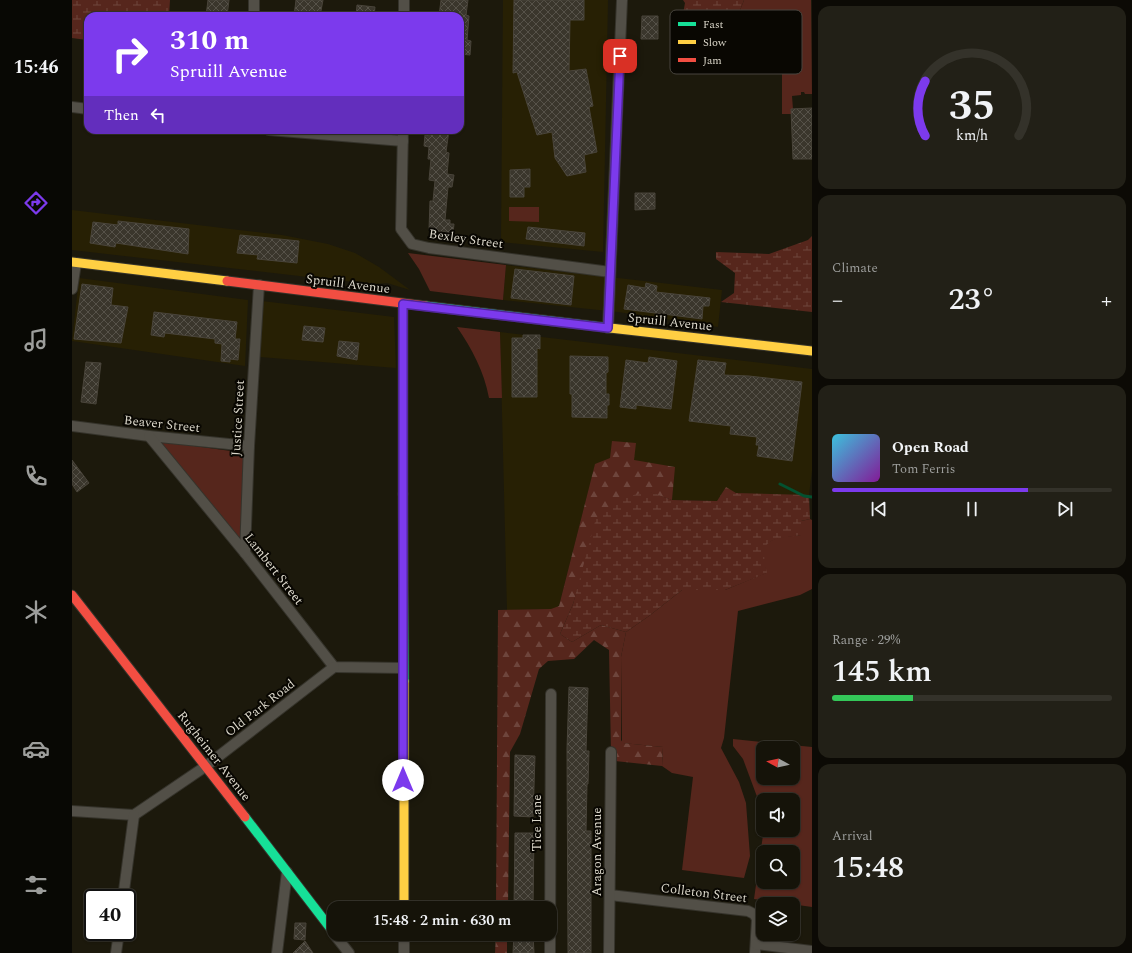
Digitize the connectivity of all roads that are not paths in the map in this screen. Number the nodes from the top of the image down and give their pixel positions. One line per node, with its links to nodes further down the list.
1 (254, 0): 4 (street)
2 (404, 0): 5 (street)
3 (622, 0): 12 (street)
4 (254, 12)
5 (404, 12)
6 (72, 107): 7 (street)
7 (84, 108)
8 (318, 134): 10 (street)
9 (404, 134): 10 (street, Bexley Street)
10 (403, 141): 12 (street, Bexley Street)
11 (74, 263): 13 (street, Spruill Avenue); 14 (street)
12 (610, 272): 16 (street)
13 (259, 285): 15 (street, Spruill Avenue); 20 (street, Justice Street)
14 (72, 289)
15 (403, 304): 16 (street, Spruill Avenue); 24 (street)
16 (608, 328): 17 (street, Spruill Avenue)
17 (812, 351)
18 (72, 426): 19 (street, Beaver Street)
19 (149, 436): 20 (street, Beaver Street); 21 (street, Lambert Street)
20 (249, 446): 21 (street, Justice Street)
21 (245, 553): 23 (street, Lambert Street)
22 (72, 595): 27 (street, Rugheimer Avenue)
23 (334, 667): 24 (street); 27 (street, Old Park Road)
24 (402, 668): 33 (street)
25 (551, 694): 44 (street, Tice Lane)
26 (611, 752): 32 (street, Aragon Avenue)
27 (206, 766): 29 (street, Old Park Road); 30 (street, Rugheimer Avenue)
28 (72, 811): 29 (street)
29 (134, 815): 31 (street)
30 (286, 872): 34 (street, Rugheimer Avenue); 41 (street)
31 (124, 889)
32 (610, 895): 38 (street, Colleton Street); 45 (street, Aragon Avenue)
33 (404, 901)
34 (327, 925)
35 (117, 941): 40 (street)
36 (340, 941): 42 (street, Rugheimer Avenue)
37 (404, 941): 43 (street)
38 (755, 948): 39 (street)
39 (812, 951)
40 (116, 953)
41 (277, 953)
42 (349, 953)
43 (404, 953)
44 (550, 953)
45 (609, 953)

